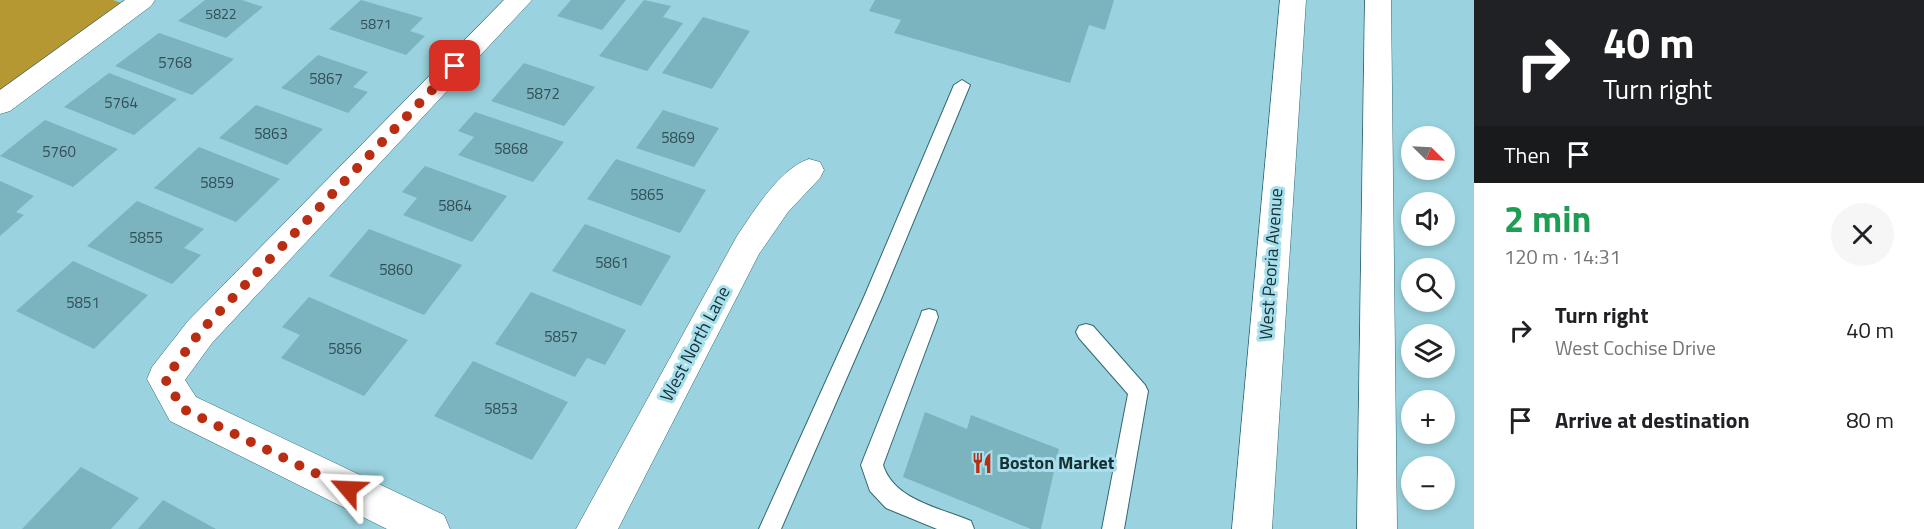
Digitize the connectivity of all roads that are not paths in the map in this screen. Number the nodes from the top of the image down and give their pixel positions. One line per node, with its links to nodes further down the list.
1 (519, 0): 10 (street)
2 (1293, 0): 15 (street, West Peoria Avenue)
3 (1378, 0): 16 (street)
4 (129, 2): 6 (street)
5 (962, 85): 12 (lane)
6 (0, 104)
7 (809, 171): 11 (street, West North Lane)
8 (929, 317): 13 (lane)
9 (1086, 333): 14 (lane)
10 (430, 529)
11 (596, 529)
12 (770, 529)
13 (963, 529)
14 (1113, 529)
15 (1252, 529)
16 (1377, 529)

